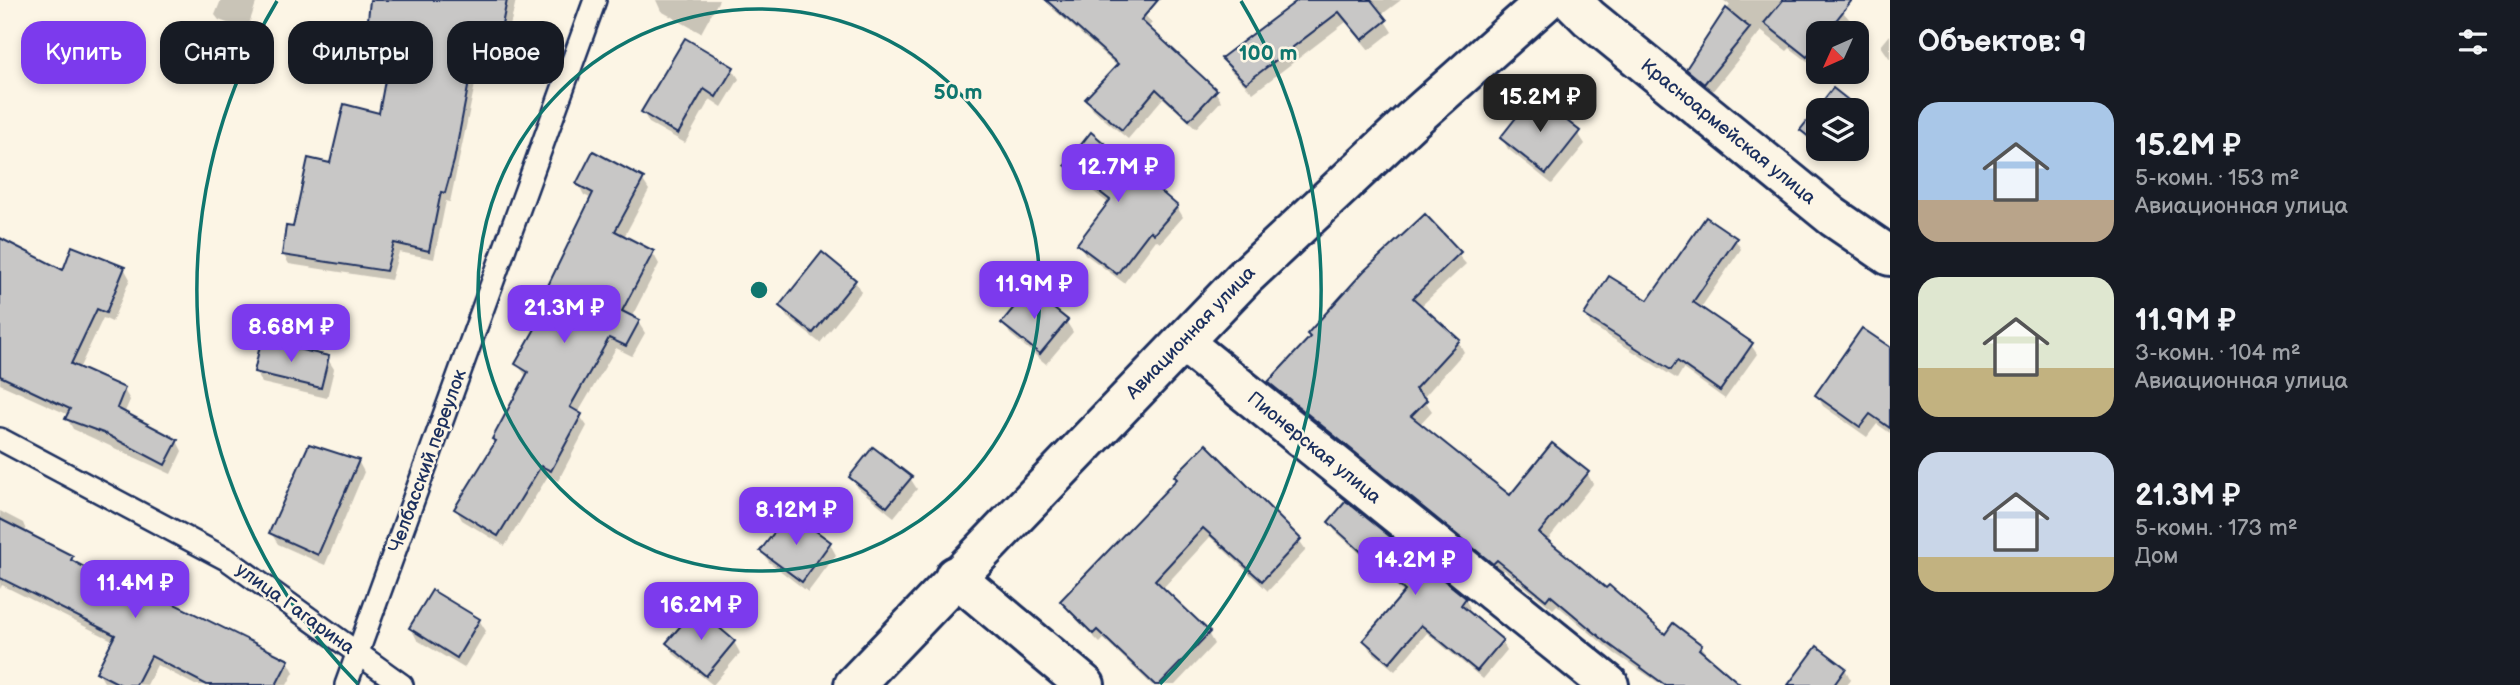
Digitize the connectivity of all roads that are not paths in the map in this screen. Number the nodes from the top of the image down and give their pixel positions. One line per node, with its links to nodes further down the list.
1 (595, 0): 8 (lane, Челбасский переулок)
2 (1546, 0): 5 (street, Авиационная улица)
3 (1571, 0): 4 (street, Красноармейская улица)
4 (1890, 256)
5 (1182, 342): 7 (street, Авиационная улица); 13 (street, Пионерская улица)
6 (0, 439): 8 (lane, улица Гагарина)
7 (955, 576): 11 (street, Авиационная улица); 12 (street)
8 (357, 656): 9 (lane, Челбасский переулок); 10 (lane, улица Гагарина)
9 (346, 685)
10 (402, 685)
11 (854, 685)
12 (1085, 685)
13 (1609, 685)

